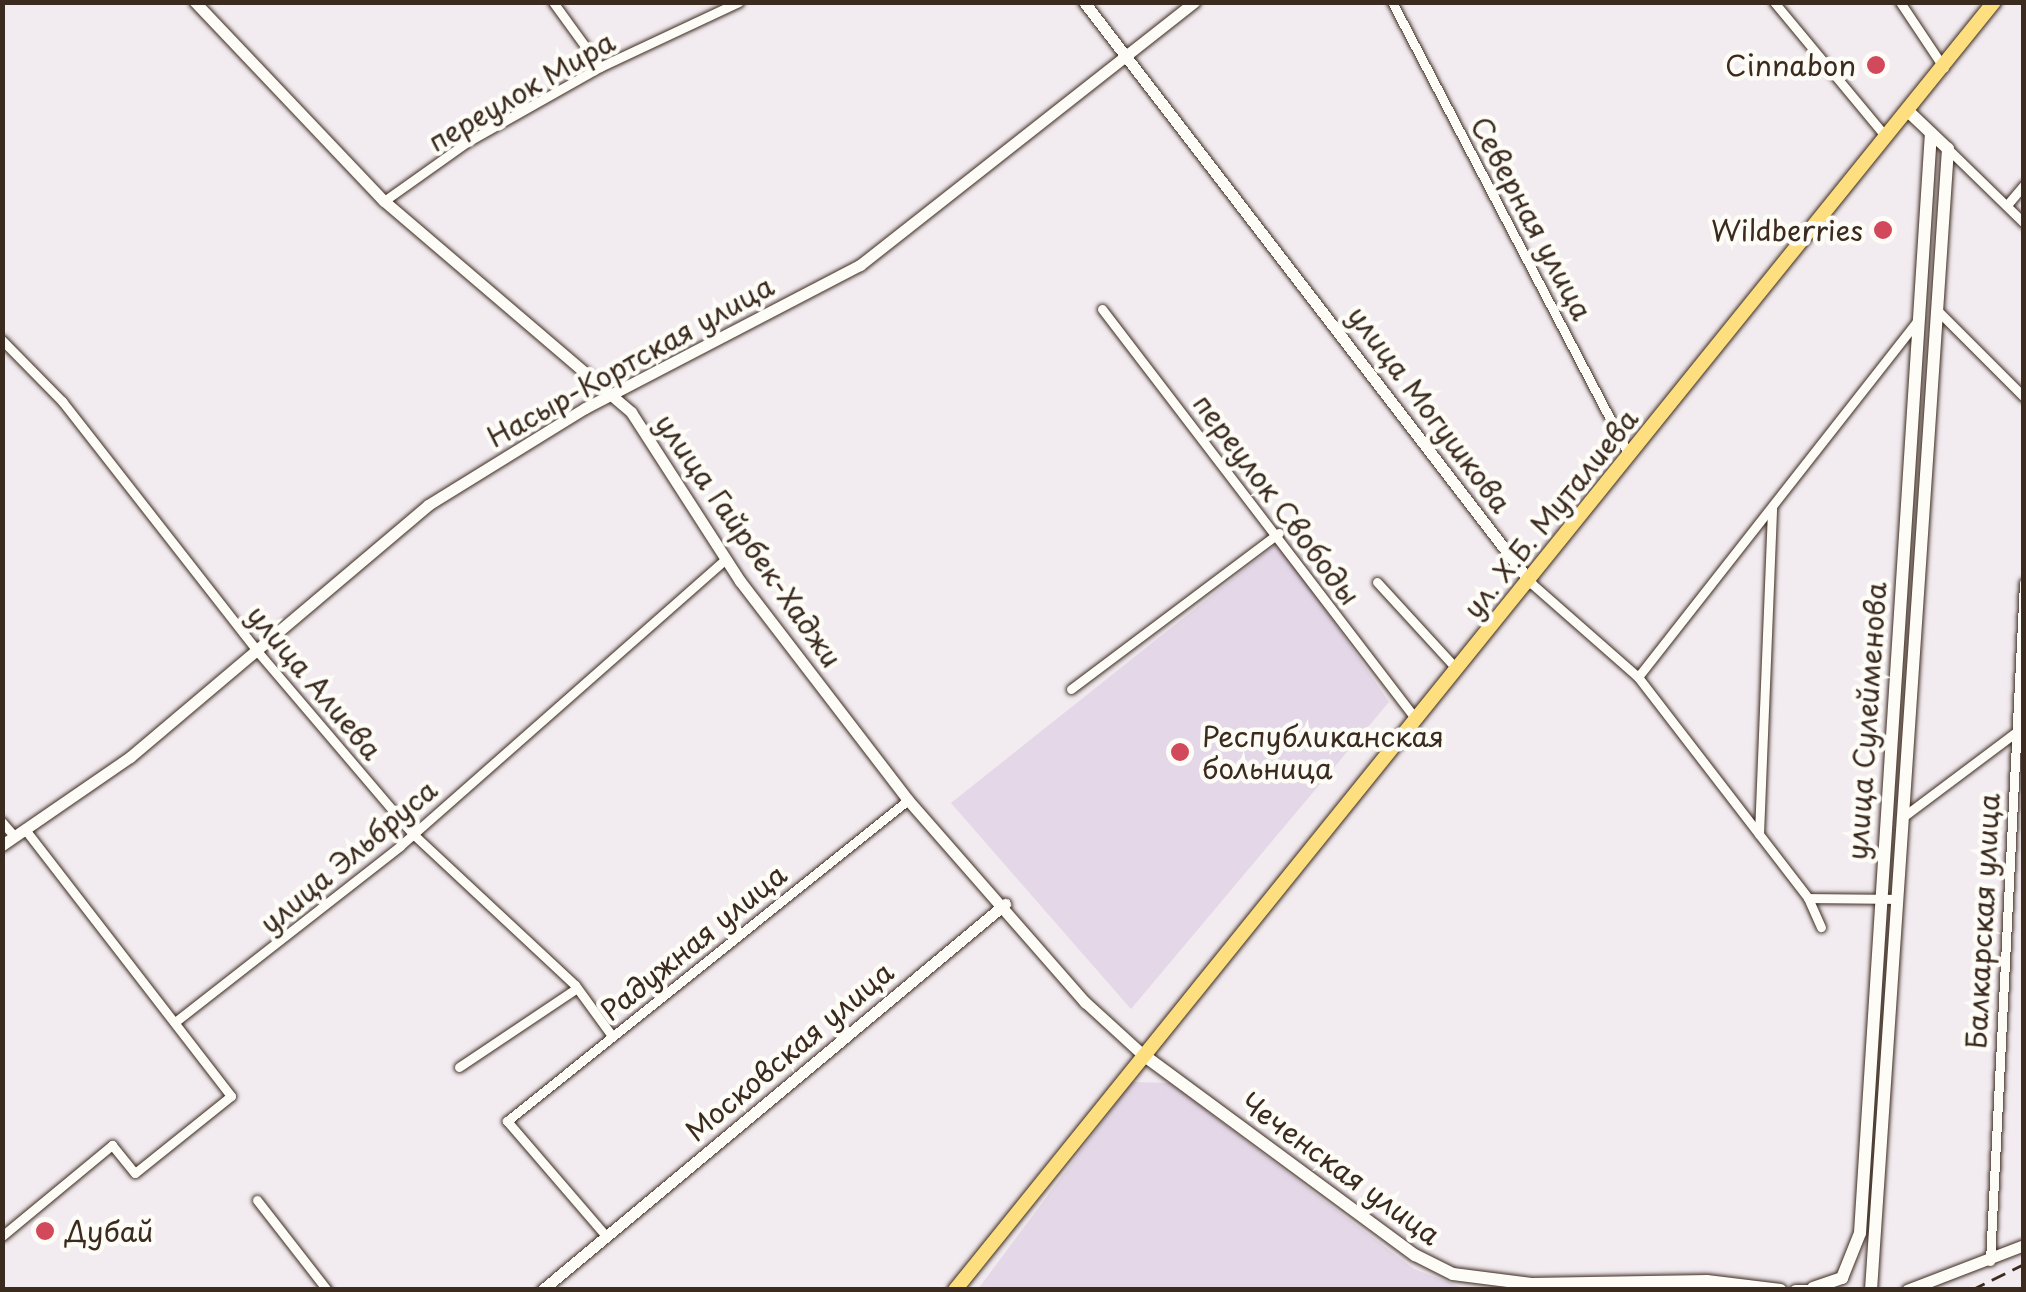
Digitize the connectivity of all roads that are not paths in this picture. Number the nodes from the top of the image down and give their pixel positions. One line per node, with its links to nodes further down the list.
1 (195, 2): 18 (street, улица Гайрбек-Хаджи)
2 (553, 2): 11 (street)
3 (739, 2): 11 (street, переулок Мира)
4 (1084, 2): 10 (street, улица Могушкова)
5 (1194, 2): 10 (street, Насыр-Кортская улица)
6 (1392, 2): 27 (street, Северная улица)
7 (1774, 2): 15 (street)
8 (1900, 2): 12 (street)
9 (1994, 2): 12 (main road, ул. Х.Б. Муталиева)
10 (1124, 55): 26 (street, Насыр-Кортская улица); 32 (street, улица Могушкова)
11 (600, 67): 18 (street, переулок Мира)
12 (1944, 68): 13 (main road, ул. Х.Б. Муталиева)
13 (1909, 112): 14 (main road); 15 (main road, ул. Х.Б. Муталиева)
14 (1931, 132): 16 (main road); 23 (main road, улица Сулейменова)
15 (1888, 139): 27 (main road, ул. Х.Б. Муталиева)
16 (1948, 149): 19 (street); 22 (main road, улица Сулейменова)
17 (2024, 184): 19 (street)
18 (384, 202): 26 (street, улица Гайрбек-Хаджи)
19 (2007, 205): 20 (street)
20 (2024, 222)
21 (1102, 309): 29 (street, переулок Свободы)
22 (1937, 310): 25 (street); 42 (main road, улица Сулейменова)
23 (1918, 319): 28 (street); 49 (main road, улица Сулейменова)
24 (2, 340): 34 (street, улица Алиева)
25 (2024, 397)
26 (615, 398): 30 (street, улица Гайрбек-Хаджи); 34 (street, Насыр-Кортская улица)
27 (1629, 455): 32 (main road, ул. Х.Б. Муталиева)
28 (1772, 505): 36 (street); 46 (street)
29 (1278, 532): 37 (street); 38 (street, переулок Свободы)
30 (726, 559): 41 (street, улица Гайрбек-Хаджи); 45 (street, улица Эльбруса)
31 (1377, 582): 35 (street)
32 (1530, 582): 35 (main road, ул. Х.Б. Муталиева); 36 (street, улица Могушкова)
33 (2024, 583): 40 (street, Балкарская улица)
34 (258, 652): 44 (street, Насыр-Кортская улица); 45 (street, улица Алиева)
35 (1455, 667): 38 (main road, ул. Х.Б. Муталиева)
36 (1638, 677): 46 (street, улица Могушкова)
37 (1071, 689)
38 (1415, 718): 57 (main road, ул. Х.Б. Муталиева)
39 (2024, 726): 40 (street)
40 (2014, 733): 42 (street); 63 (street, Балкарская улица)
41 (908, 800): 52 (street, улица Гайрбек-Хаджи); 56 (street, Радужная улица)
42 (1903, 818): 51 (main road, улица Сулейменова)
43 (2, 822): 47 (street)
44 (28, 832): 47 (street, Насыр-Кортская улица); 55 (street)
45 (412, 833): 54 (street, улица Алиева); 55 (street, улица Эльбруса)
46 (1759, 834): 50 (street, улица Могушкова)
47 (14, 836): 48 (street, Насыр-Кортская улица)
48 (2, 845)
49 (1878, 897): 50 (street); 51 (street); 65 (main road, улица Сулейменова)
50 (1808, 898): 53 (street, улица Могушкова)
51 (1898, 899): 72 (main road, улица Сулейменова)
52 (1005, 904): 57 (street, улица Гайрбек-Хаджи); 61 (street, Московская улица)
53 (1820, 927)
54 (577, 988): 56 (street, улица Алиева); 58 (street)
55 (175, 1022): 60 (street)
56 (612, 1036): 61 (street, Радужная улица)
57 (1142, 1054): 64 (main road, Чеченская улица); 68 (main road, ул. Х.Б. Муталиева)
58 (459, 1067)
59 (257, 1200): 66 (street)
60 (2, 1236)
61 (606, 1236): 67 (street, Московская улица)
62 (2024, 1245): 63 (street)
63 (1990, 1261): 73 (street)
64 (1707, 1282): 69 (main road); 70 (main road)
65 (1814, 1289): 71 (street)
66 (327, 1290)
67 (542, 1290)
68 (955, 1290)
69 (1730, 1290)
70 (1780, 1290)
71 (1794, 1290)
72 (1871, 1290)
73 (1906, 1290)

